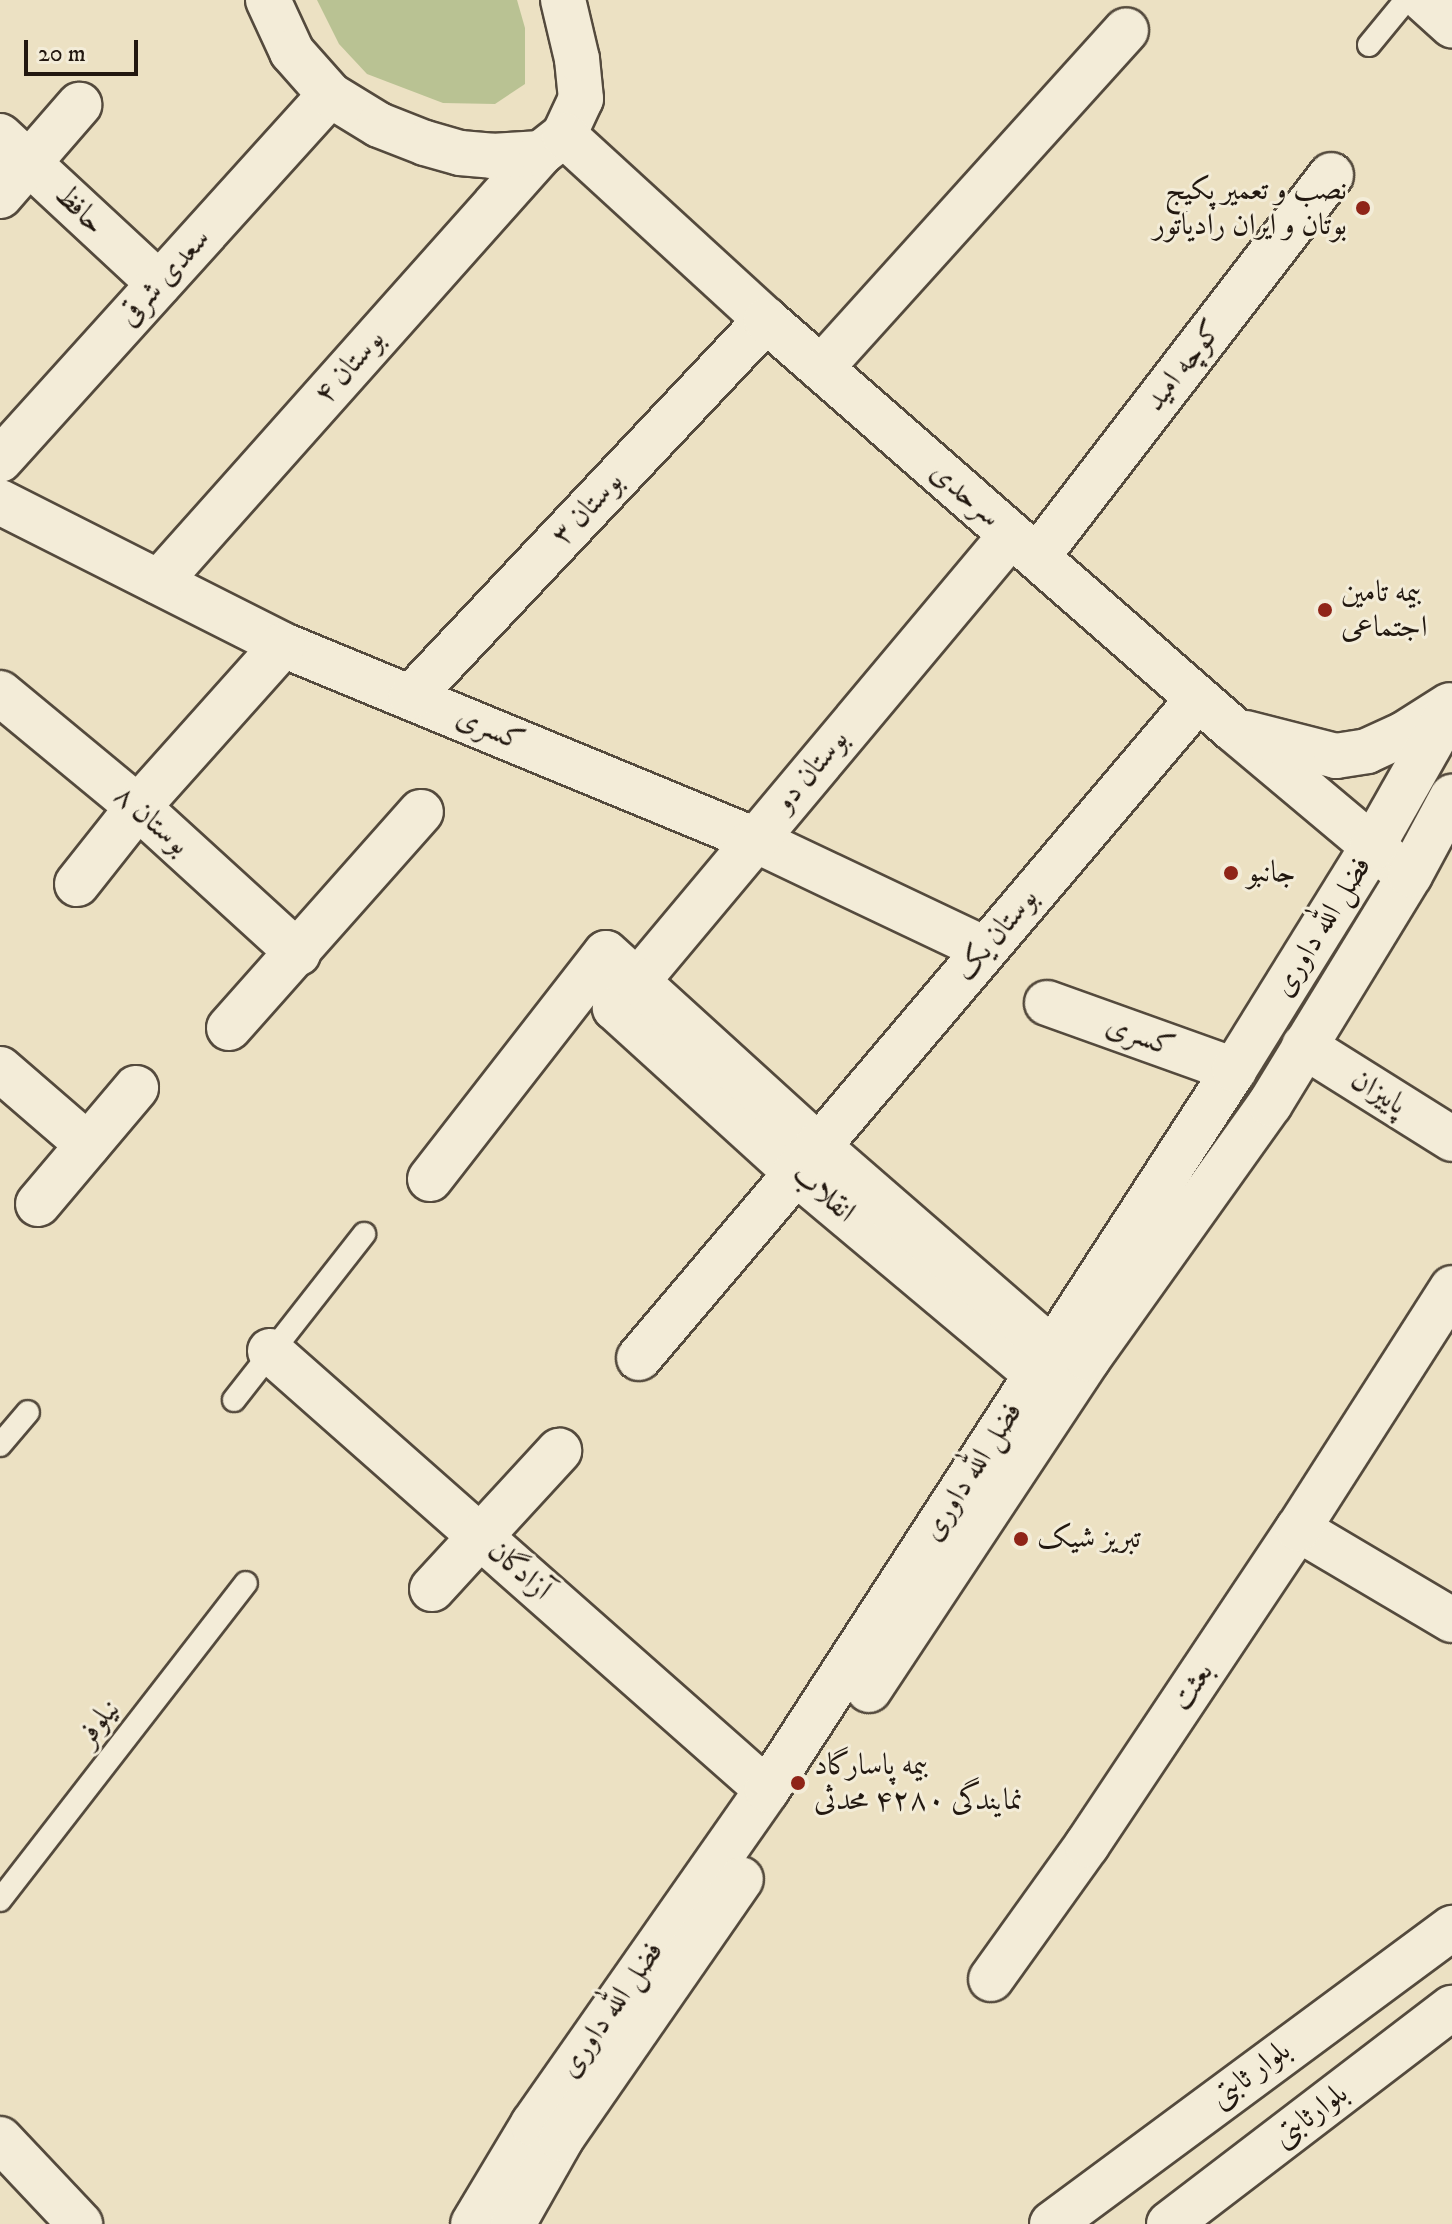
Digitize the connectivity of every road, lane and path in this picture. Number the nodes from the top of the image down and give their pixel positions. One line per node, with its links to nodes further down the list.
1 (268, 0): 8 (street)
2 (563, 0): 10 (street, بوستان ۴)
3 (1406, 0): 7 (lane)
4 (1424, 0): 5 (street)
5 (1452, 25)
6 (1126, 31): 16 (street)
7 (1369, 45)
8 (330, 95): 10 (street); 14 (street, سعدی شرقی)
9 (79, 105): 11 (street)
10 (552, 144): 15 (street, سرحدی); 20 (street, بوستان ۴)
11 (14, 149): 13 (street); 14 (street, حافظ)
12 (1331, 175): 19 (street, کوچه امید)
13 (0, 196)
14 (159, 284): 17 (street, سعدی شرقی)
15 (766, 320): 16 (street, سرحدی); 23 (street, بوستان ۳)
16 (821, 368): 19 (street, سرحدی)
17 (0, 460)
18 (0, 502): 20 (street, کسری)
19 (1024, 546): 24 (street, سرحدی); 30 (street, بوستان دو)
20 (159, 582): 21 (street, کسری)
21 (283, 645): 23 (street, کسری); 28 (street)
22 (1, 695): 28 (street, بوستان ۸)
23 (411, 697): 30 (street, کسری)
24 (1198, 699): 26 (street, سرحدی); 34 (street, بوستان یک)
25 (1452, 705): 26 (street); 31 (street, فضل الله داوری)
26 (1233, 729): 31 (street, سرحدی)
27 (1452, 797): 32 (street, فضل الله داوری)
28 (138, 807): 33 (street); 35 (street, بوستان ۸)
29 (421, 812): 35 (street)
30 (753, 839): 34 (street, کسری); 36 (street, بوستان دو)
31 (1371, 849): 32 (street, سرحدی); 41 (street, فضل الله داوری)
32 (1410, 875): 39 (street, فضل الله داوری)
33 (77, 884)
34 (985, 949): 45 (street, بوستان یک)
35 (298, 953): 38 (street)
36 (626, 995): 45 (street, انقلاب); 46 (street, انقلاب)
37 (1047, 1003): 41 (street, کسری)
38 (229, 1028)
39 (1304, 1046): 43 (street, پاییزان); 71 (street, فضل الله داوری)
40 (0, 1069): 44 (street)
41 (1234, 1070): 52 (street, فضل الله داوری)
42 (136, 1088): 44 (street)
43 (1452, 1139)
44 (88, 1145): 47 (street)
45 (806, 1158): 51 (street, بوستان یک); 52 (street, انقلاب)
46 (430, 1179)
47 (38, 1204)
48 (364, 1234): 50 (lane)
49 (1452, 1288): 57 (street, بعثت)
50 (270, 1351): 53 (lane); 58 (street, آزادگان)
51 (639, 1358)
52 (1044, 1362): 62 (street, فضل الله داوری)
53 (234, 1400)
54 (28, 1412): 55 (lane)
55 (0, 1445)
56 (559, 1451): 58 (street)
57 (1298, 1529): 61 (street); 66 (street, بعثت)
58 (481, 1537): 60 (street); 62 (street, آزادگان)
59 (246, 1583): 63 (lane, نیلوفر)
60 (432, 1589)
61 (1452, 1620)
62 (767, 1790): 70 (street, فضل الله داوری)
63 (0, 1900)
64 (1452, 1928): 65 (street, بلوار ثابتی)
65 (1410, 1956): 67 (street); 72 (street, بلوار ثابتی)
66 (991, 1979)
67 (1451, 2008): 73 (street, بلوارثابتی)
68 (0, 2139): 69 (street)
69 (80, 2224)
70 (473, 2224)
71 (513, 2224)
72 (1052, 2224)
73 (1169, 2224)

